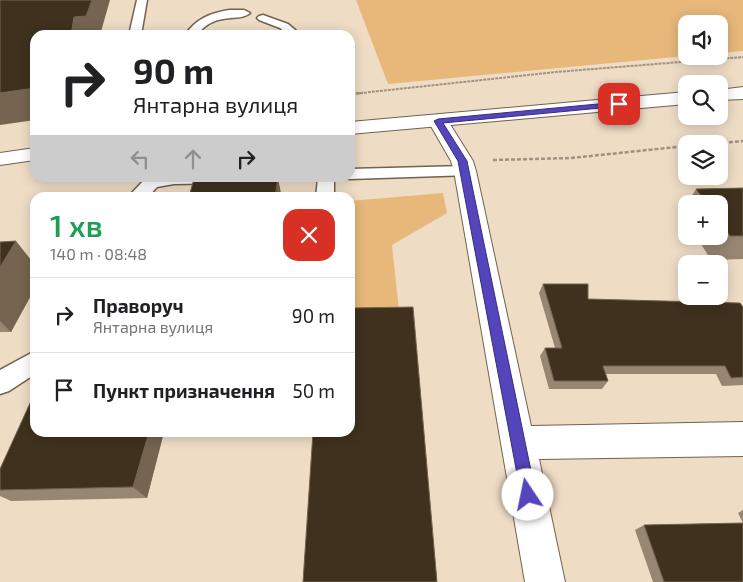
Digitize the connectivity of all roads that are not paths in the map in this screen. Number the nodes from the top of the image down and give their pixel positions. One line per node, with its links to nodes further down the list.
1 (142, 0): 4 (lane)
2 (244, 13): 5 (lane)
3 (263, 18): 6 (lane)
4 (135, 30)
5 (195, 30)
6 (289, 30)
7 (743, 93): 8 (street)
8 (728, 94)
9 (678, 99): 10 (street)
10 (438, 121): 11 (street); 14 (street)
11 (355, 127)
12 (30, 155): 13 (street)
13 (0, 160)
14 (463, 166): 15 (lane); 21 (street)
15 (355, 174)
16 (152, 182): 17 (lane)
17 (142, 192)
18 (30, 364): 19 (lane)
19 (0, 383)
20 (743, 439): 21 (street)
21 (518, 443): 22 (street)
22 (545, 582)

